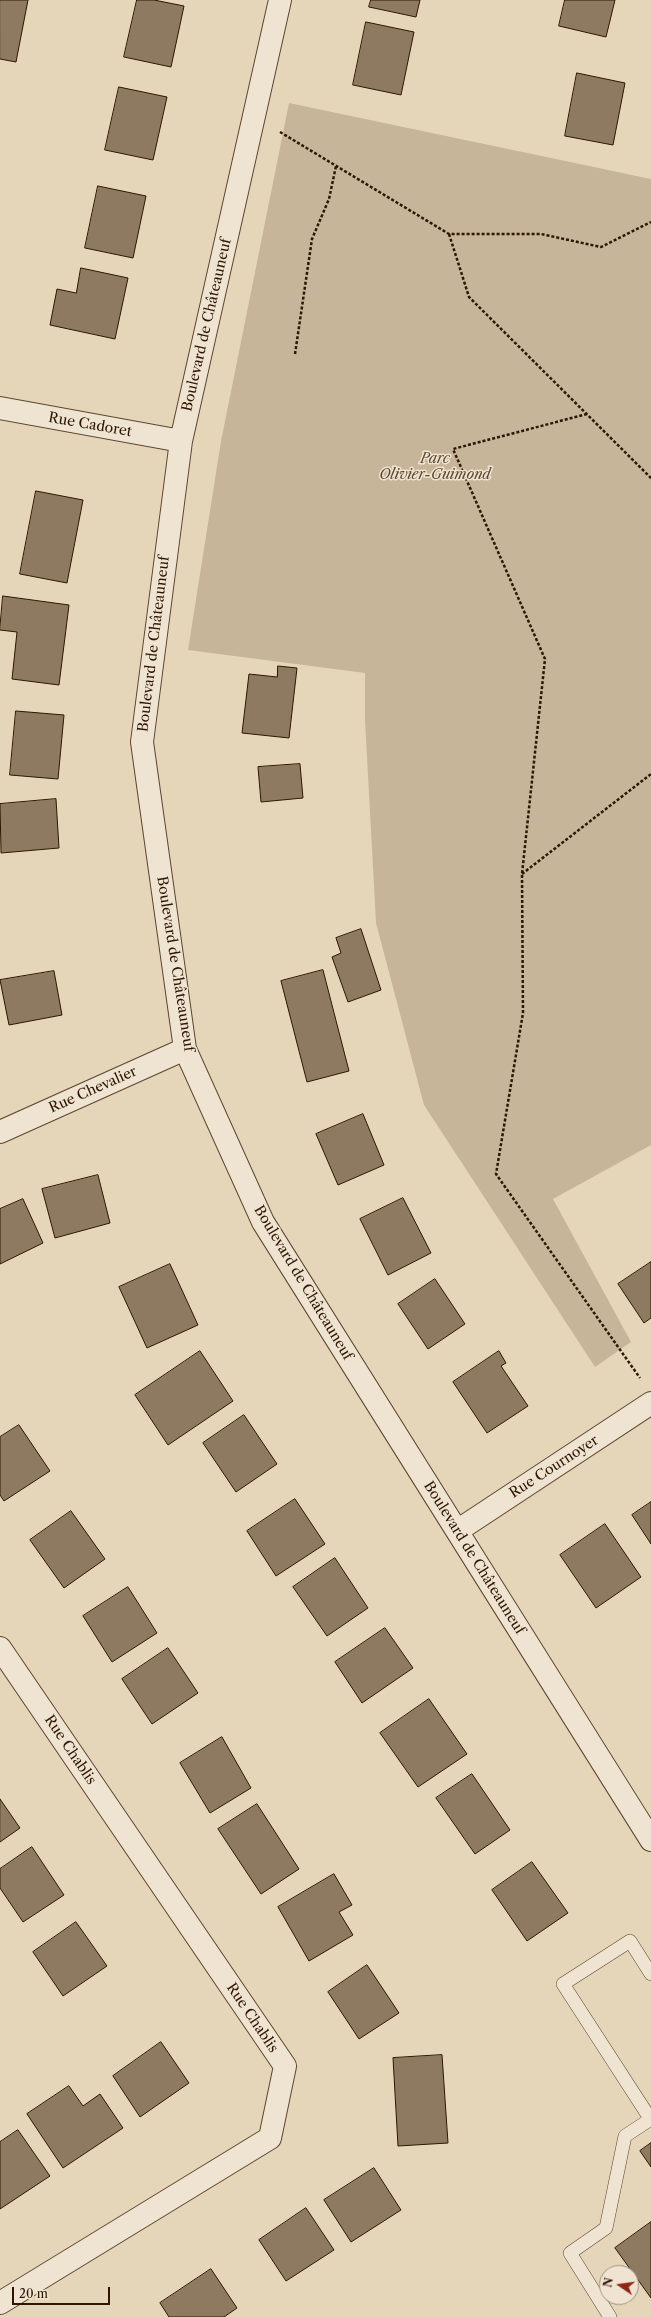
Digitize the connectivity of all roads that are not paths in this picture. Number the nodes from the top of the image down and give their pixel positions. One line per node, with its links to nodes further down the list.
1 (280, 0): 3 (street, Boulevard de Châteauneuf)
2 (0, 408): 3 (street, Rue Cadoret)
3 (181, 441): 4 (street, Boulevard de Châteauneuf)
4 (185, 1049): 5 (street, Rue Chevalier); 7 (street, Boulevard de Châteauneuf)
5 (0, 1132)
6 (651, 1403): 7 (street, Rue Cournoyer)
7 (457, 1531): 9 (street, Boulevard de Châteauneuf)
8 (0, 1648): 13 (street, Rue Chablis)
9 (651, 1840)
10 (647, 1959): 11 (lane); 12 (lane)
11 (651, 1974)
12 (651, 2119): 14 (lane)
13 (0, 2303)
14 (610, 2317)

